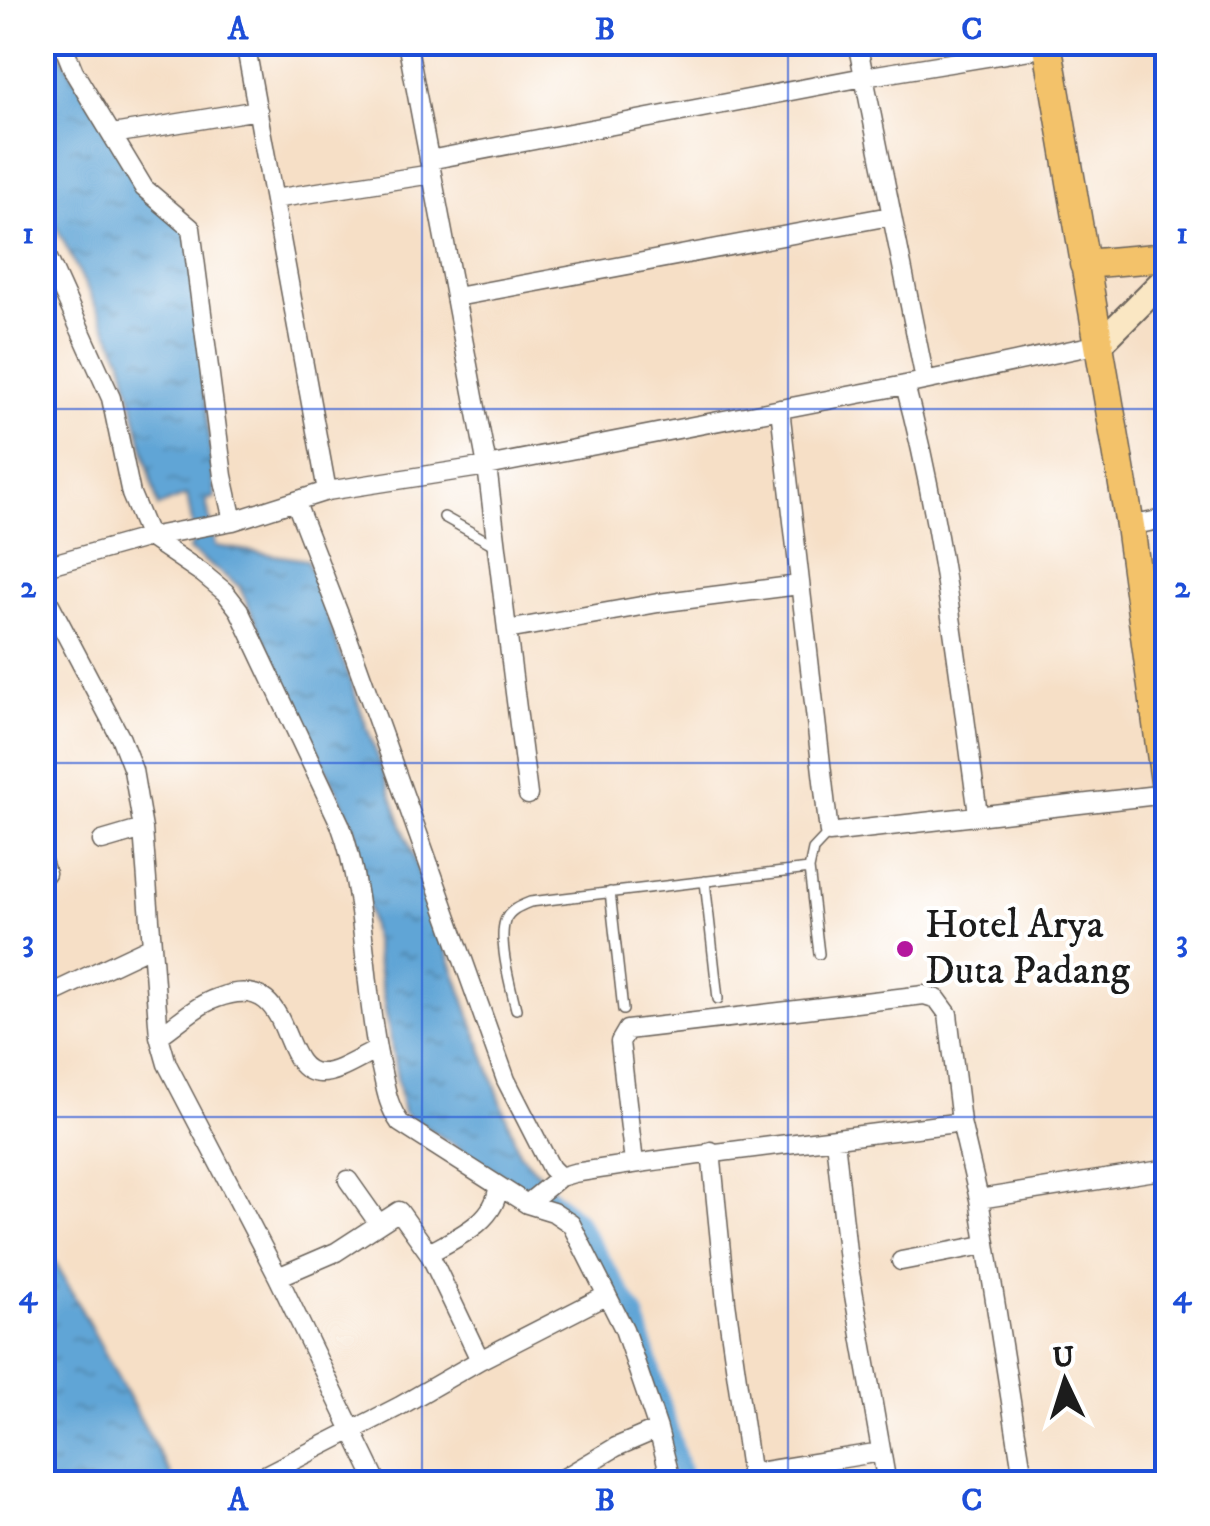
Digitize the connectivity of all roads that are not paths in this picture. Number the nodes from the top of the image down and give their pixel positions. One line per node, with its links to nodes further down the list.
1 (62, 42): 8 (street)
2 (245, 42): 7 (street)
3 (407, 42): 9 (street)
4 (858, 42): 6 (street)
5 (1047, 45): 6 (street); 14 (main road)
6 (864, 77): 9 (street); 11 (street)
7 (258, 110): 8 (street); 10 (street)
8 (113, 134): 26 (street)
9 (430, 167): 10 (street); 16 (street)
10 (274, 199): 22 (street)
11 (890, 216): 16 (street); 18 (street)
12 (42, 245): 28 (street)
13 (1168, 257): 14 (main road)
14 (1084, 264): 17 (main road)
15 (1168, 276): 17 (main road)
16 (456, 296): 21 (street)
17 (1100, 344): 18 (street); 27 (main road)
18 (925, 380): 19 (street)
19 (905, 385): 20 (street); 36 (street)
20 (780, 408): 21 (street); 31 (street)
21 (486, 466): 22 (street); 29 (street)
22 (326, 491): 23 (street)
23 (296, 503): 26 (street); 59 (street)
24 (444, 516): 29 (lane)
25 (1168, 518): 27 (street)
26 (228, 522): 28 (street)
27 (1130, 526): 35 (main road)
28 (149, 537): 30 (street); 52 (street)
29 (494, 545): 33 (street)
30 (42, 567)
31 (800, 585): 33 (street); 38 (street)
32 (42, 589): 37 (street)
33 (506, 630): 34 (street)
34 (528, 794)
35 (1167, 799): 36 (street)
36 (978, 814): 38 (street)
37 (144, 829): 39 (street); 45 (street)
38 (829, 834): 41 (lane)
39 (102, 841)
40 (42, 862): 42 (street)
41 (809, 869): 43 (lane); 46 (lane)
42 (42, 877)
43 (705, 881): 44 (lane); 48 (lane)
44 (610, 892): 49 (lane); 50 (lane)
45 (150, 947): 47 (street); 51 (street)
46 (818, 954)
47 (42, 998)
48 (718, 999)
49 (516, 1009)
50 (623, 1010)
51 (159, 1036): 52 (street); 67 (street)
52 (377, 1050): 60 (street)
53 (960, 1122): 54 (street); 56 (street); 61 (street)
54 (835, 1139): 55 (street); 72 (street)
55 (711, 1151): 56 (street); 73 (street)
56 (634, 1163): 59 (street)
57 (1168, 1169): 61 (street)
58 (348, 1180): 63 (street)
59 (555, 1182): 62 (street)
60 (498, 1186): 62 (street); 65 (street)
61 (979, 1199): 64 (street)
62 (529, 1203): 68 (street)
63 (379, 1224): 65 (street); 67 (street)
64 (984, 1245): 66 (street); 79 (street)
65 (429, 1252): 69 (street)
66 (901, 1260)
67 (278, 1277): 71 (street)
68 (608, 1295): 69 (street); 70 (street)
69 (480, 1360): 71 (street)
70 (658, 1429): 76 (street); 77 (street)
71 (352, 1431): 74 (street); 75 (street)
72 (881, 1452): 73 (street); 78 (street)
73 (752, 1478)
74 (257, 1484)
75 (378, 1484)
76 (554, 1484)
77 (672, 1484)
78 (887, 1484)
79 (1024, 1484)

